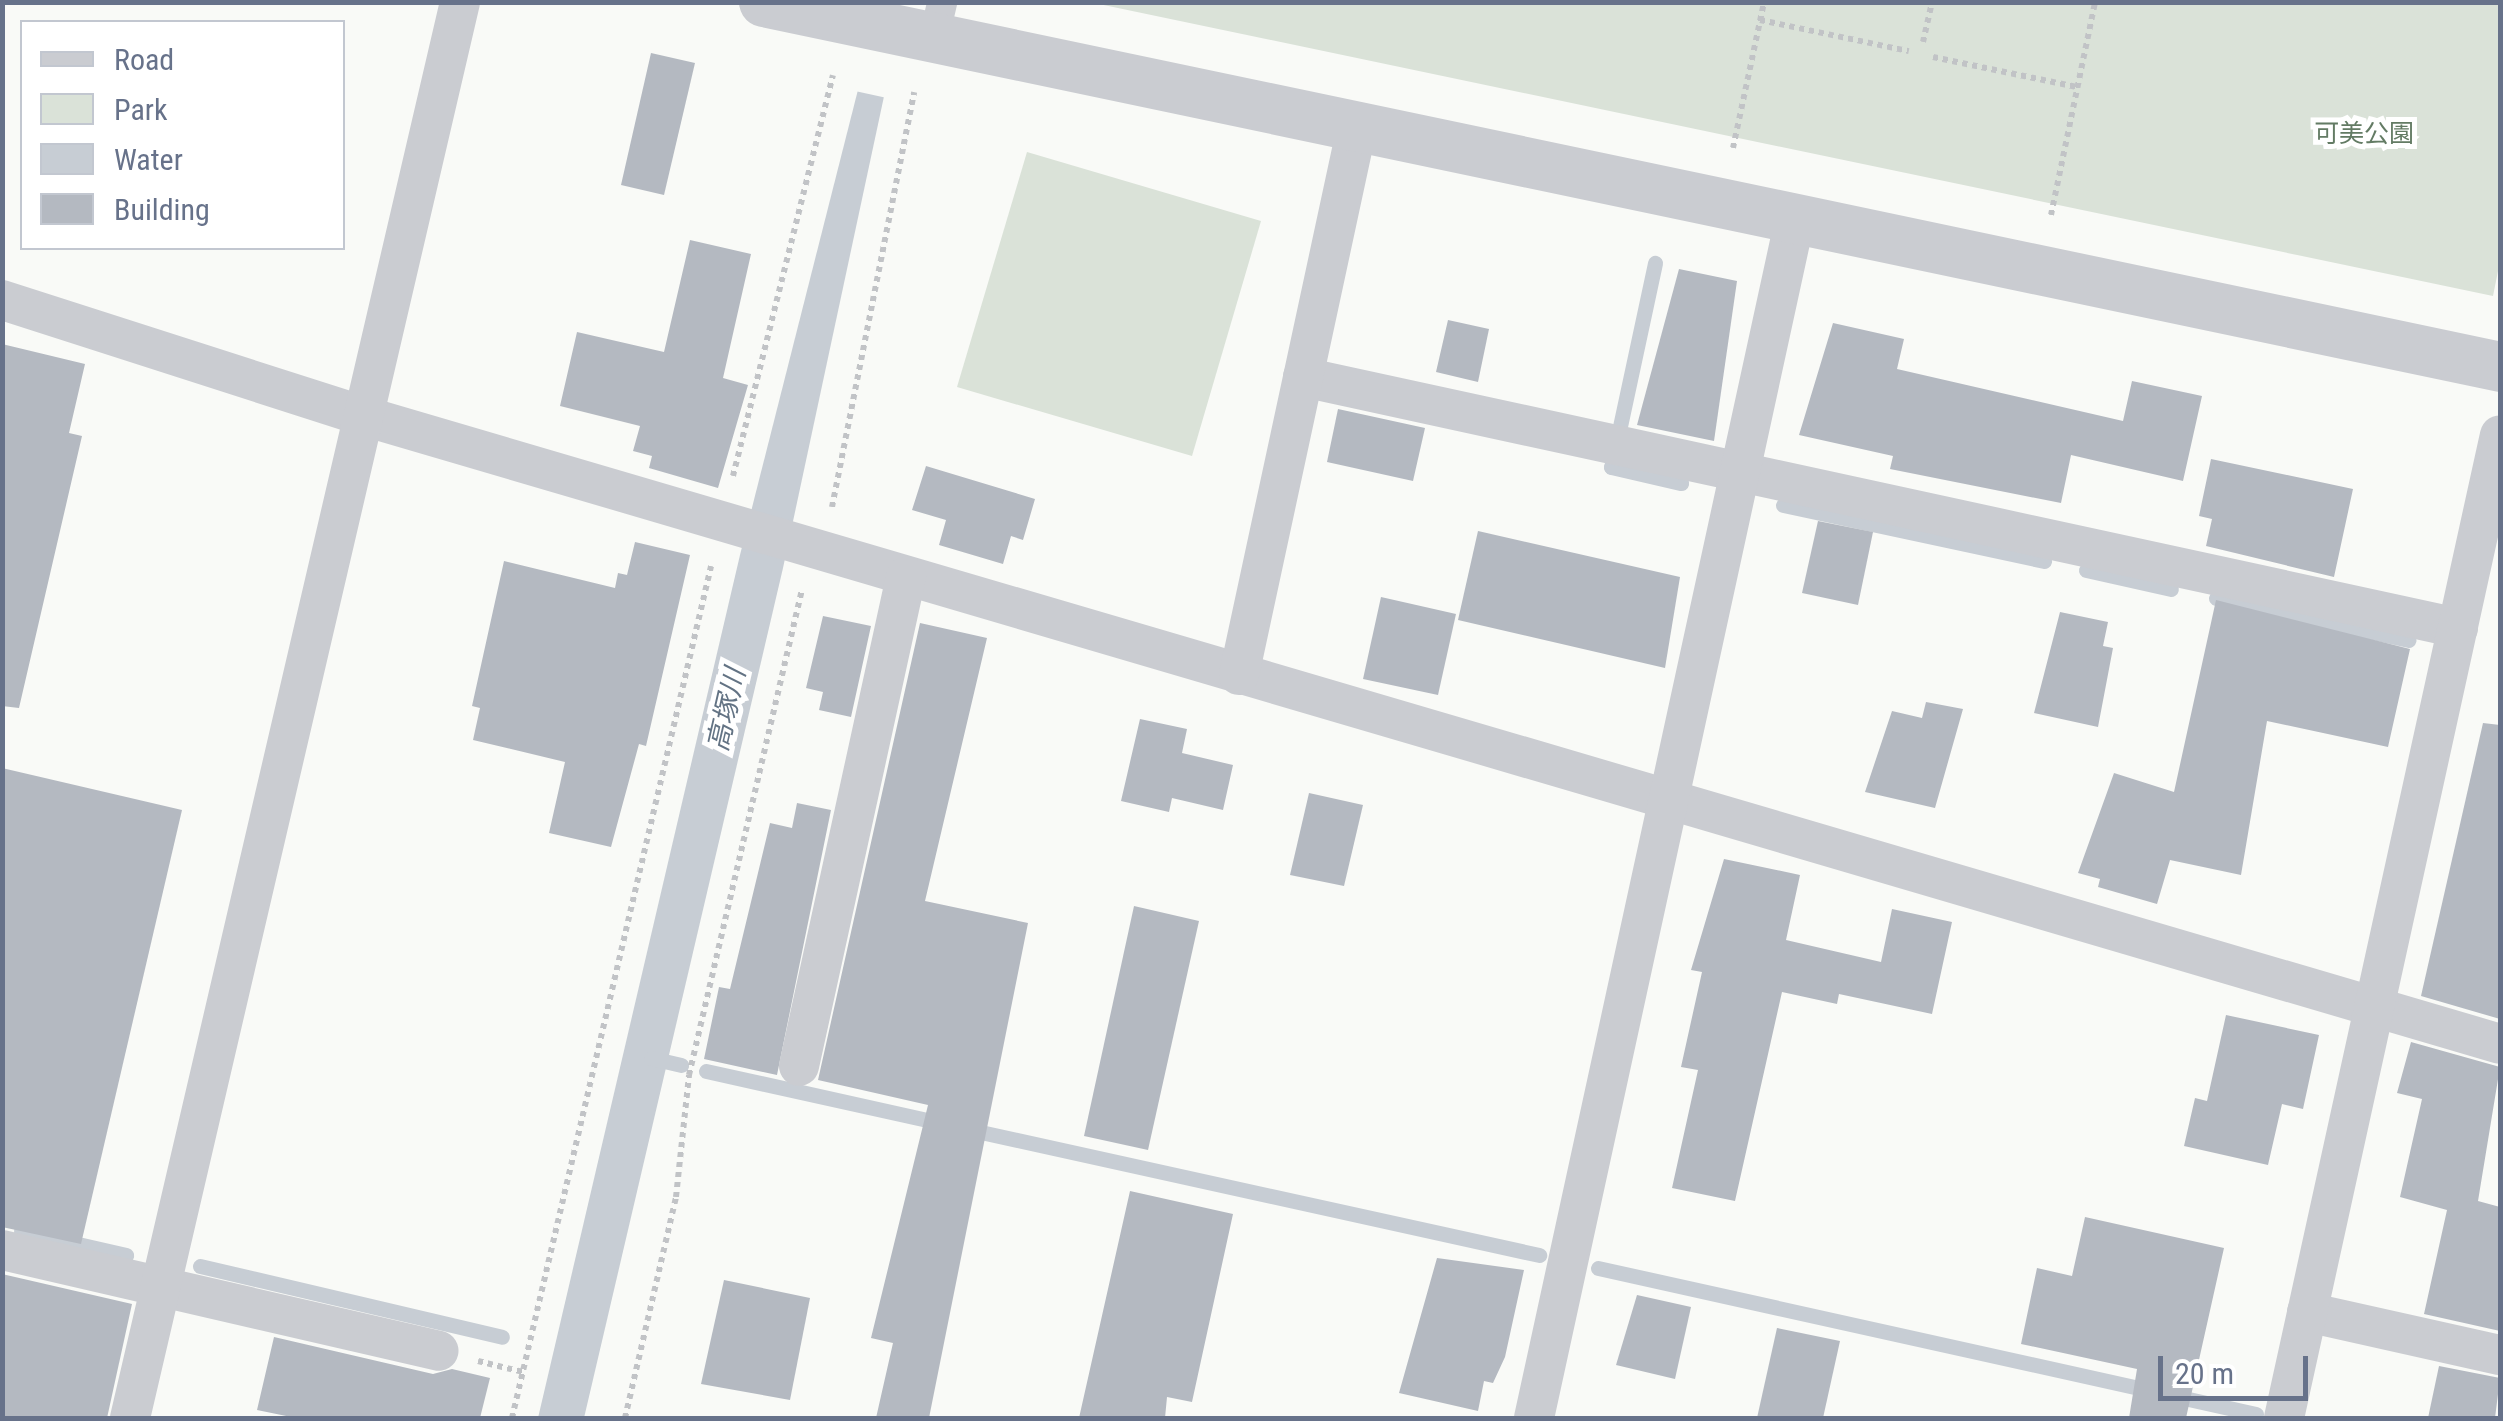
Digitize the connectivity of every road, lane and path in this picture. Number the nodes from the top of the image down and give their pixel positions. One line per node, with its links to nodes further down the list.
1 (460, 2): 22 (street)
2 (764, 2): 6 (street)
3 (1764, 2): 7 (path)
4 (1932, 2): 9 (path)
5 (2094, 2): 13 (path)
6 (852, 15): 8 (street)
7 (1760, 20): 10 (path); 16 (path)
8 (929, 25): 15 (street)
9 (1924, 42)
10 (1908, 52)
11 (1933, 57): 13 (path)
12 (833, 75): 25 (path)
13 (2077, 87): 17 (path)
14 (914, 92): 26 (path)
15 (1357, 127): 18 (street); 21 (street)
16 (1733, 148)
17 (2051, 215)
18 (1795, 219): 20 (street); 24 (street)
19 (2, 300): 22 (street)
20 (2500, 366)
21 (1303, 377): 24 (street); 29 (street)
22 (364, 416): 25 (street); 35 (street)
23 (2500, 434): 28 (street)
24 (1741, 472): 28 (street); 30 (street)
25 (726, 524): 26 (street); 40 (path)
26 (813, 549): 27 (street); 41 (path)
27 (906, 577): 29 (street); 33 (street)
28 (2458, 628): 31 (street)
29 (1239, 675): 30 (street)
30 (1670, 802): 31 (street); 42 (street)
31 (2374, 1010): 32 (street); 36 (street)
32 (2500, 1044)
33 (799, 1066)
34 (2, 1250): 35 (street)
35 (161, 1287): 37 (street); 39 (street)
36 (2307, 1312): 38 (street); 43 (street)
37 (438, 1352)
38 (2500, 1356)
39 (130, 1418)
40 (512, 1418)
41 (625, 1418)
42 (1534, 1418)
43 (2284, 1418)

